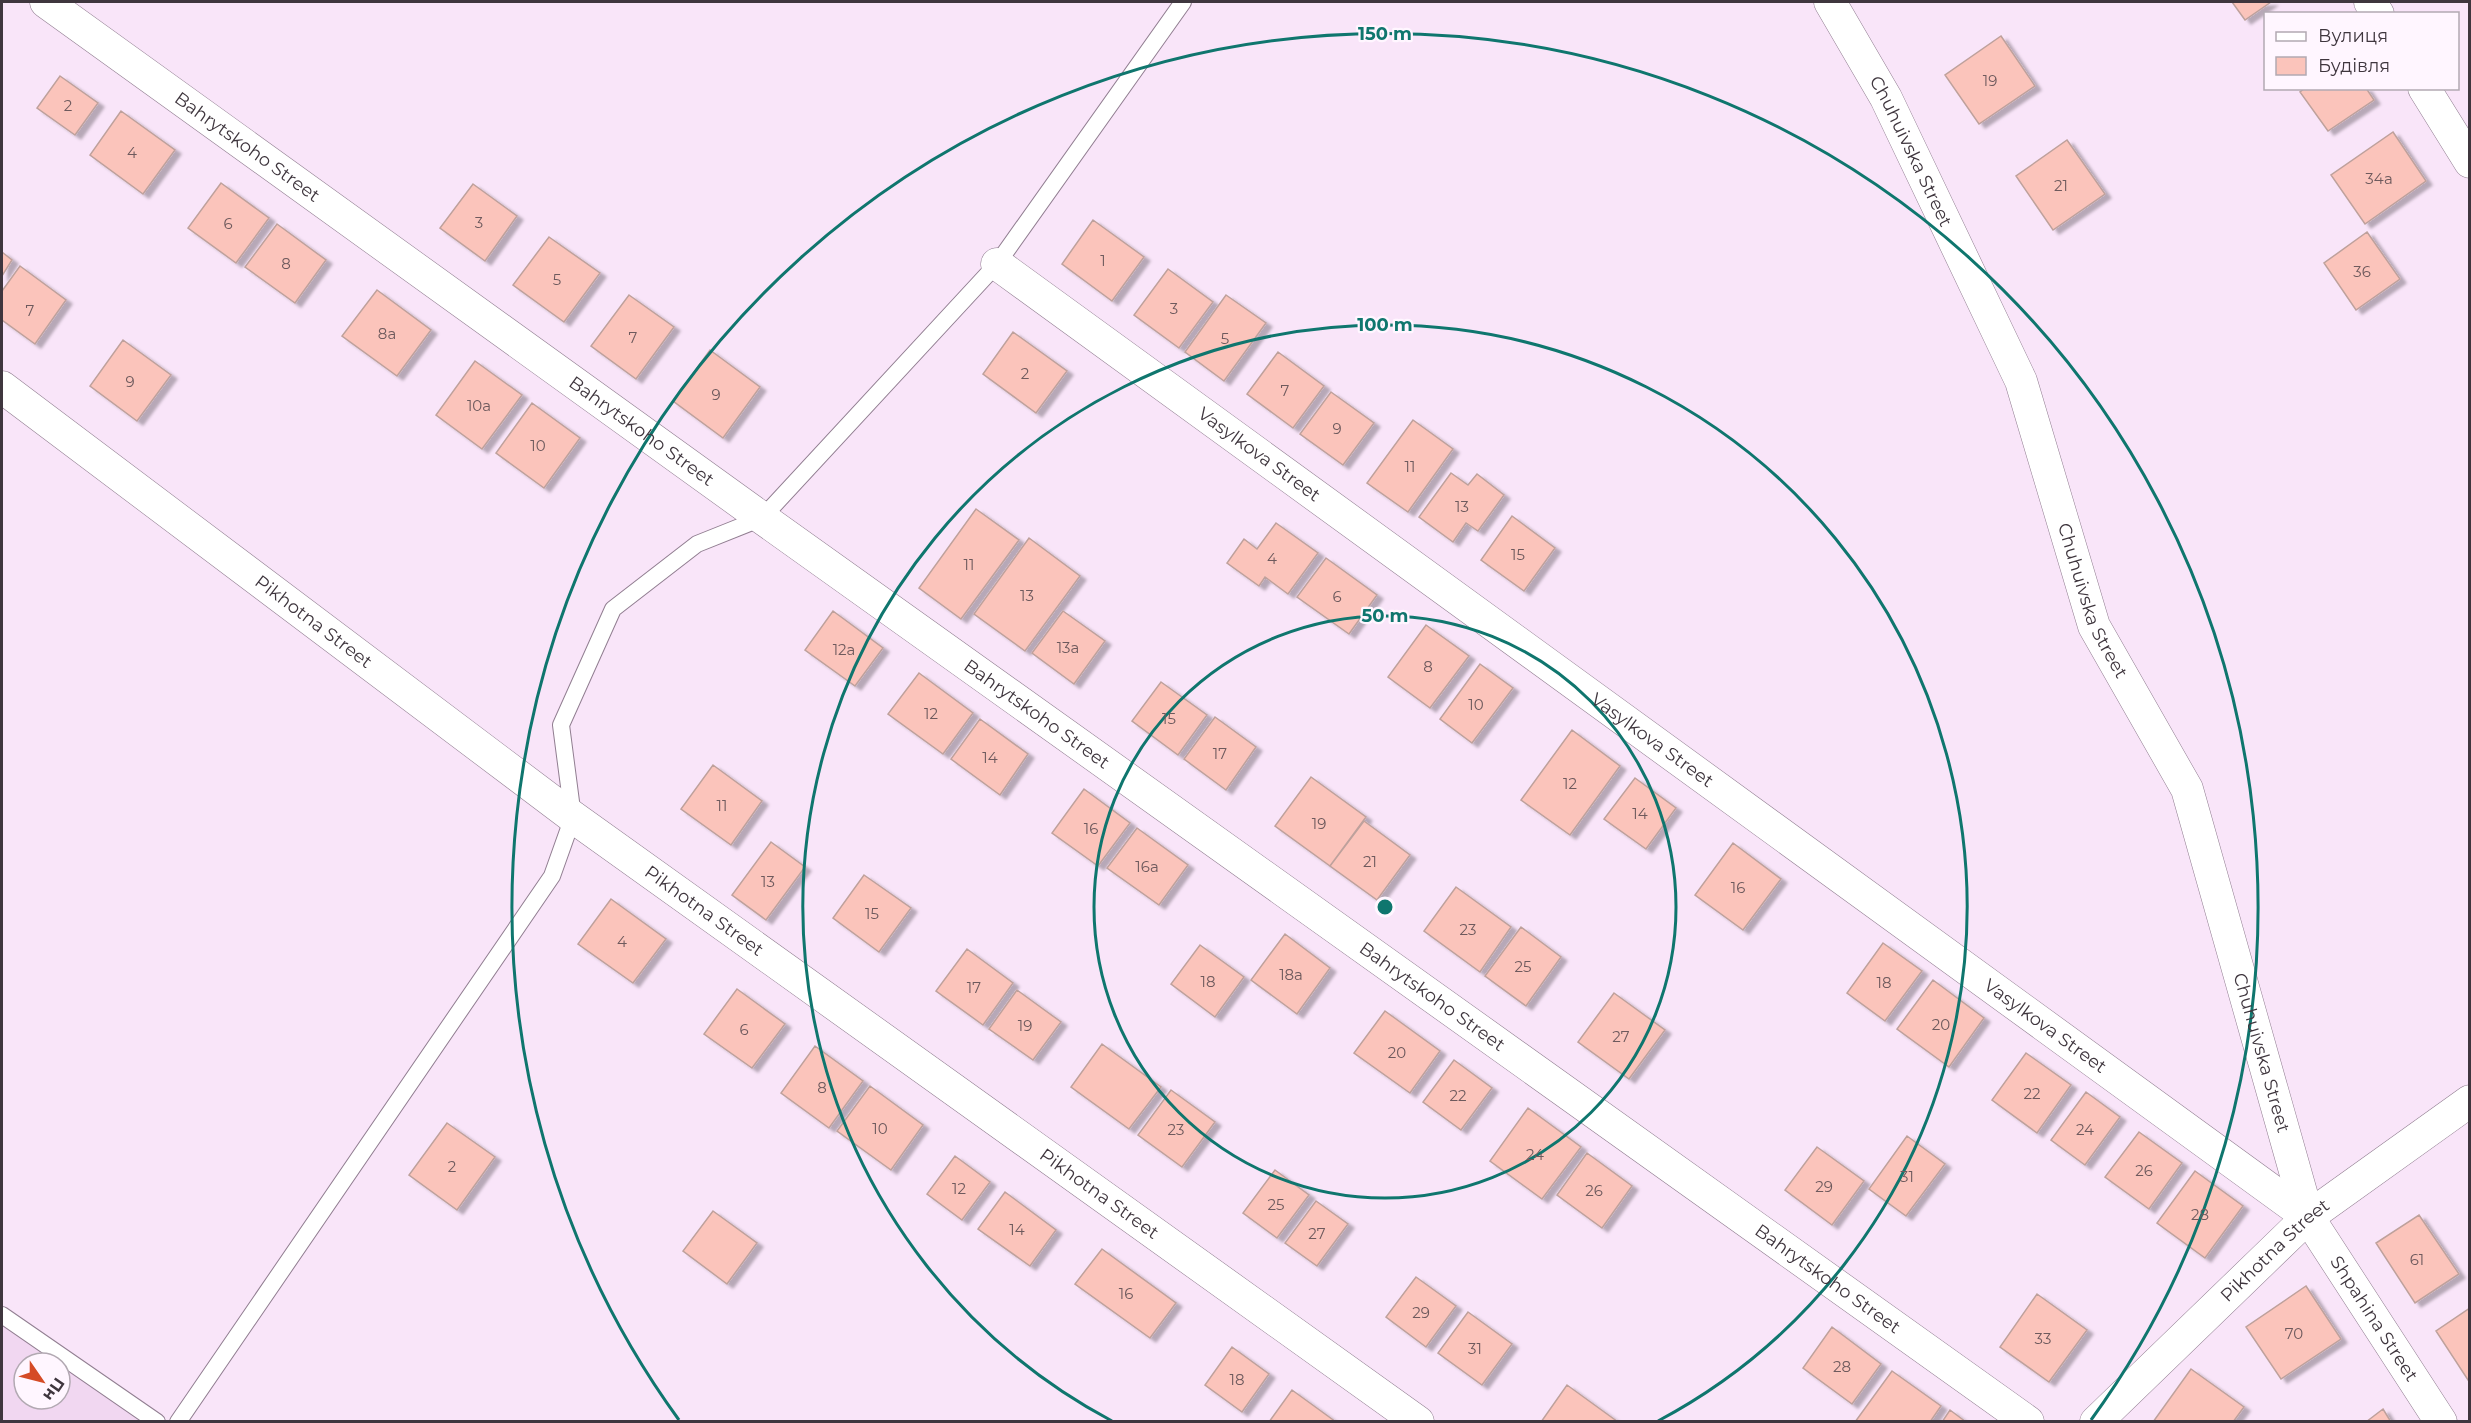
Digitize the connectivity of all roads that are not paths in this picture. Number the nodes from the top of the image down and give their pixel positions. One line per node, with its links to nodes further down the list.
1 (46, 2): 8 (street, Bahrytskoho Street)
2 (1184, 2): 6 (lane)
3 (1830, 2): 11 (street, Chuhuivska Street)
4 (2425, 90): 5 (street)
5 (2469, 162)
6 (997, 264): 8 (lane); 11 (street, Vasylkova Street)
7 (2, 387): 9 (street, Pikhotna Street)
8 (762, 518): 9 (lane); 16 (street, Bahrytskoho Street)
9 (573, 817): 14 (lane); 15 (street, Pikhotna Street)
10 (2469, 1101): 11 (street, Pikhotna Street)
11 (2308, 1217): 17 (street, Pikhotna Street); 18 (street, Shpahina Street)
12 (2, 1315): 13 (lane)
13 (158, 1422)
14 (178, 1422)
15 (1418, 1422)
16 (2028, 1422)
17 (2096, 1422)
18 (2441, 1422)

